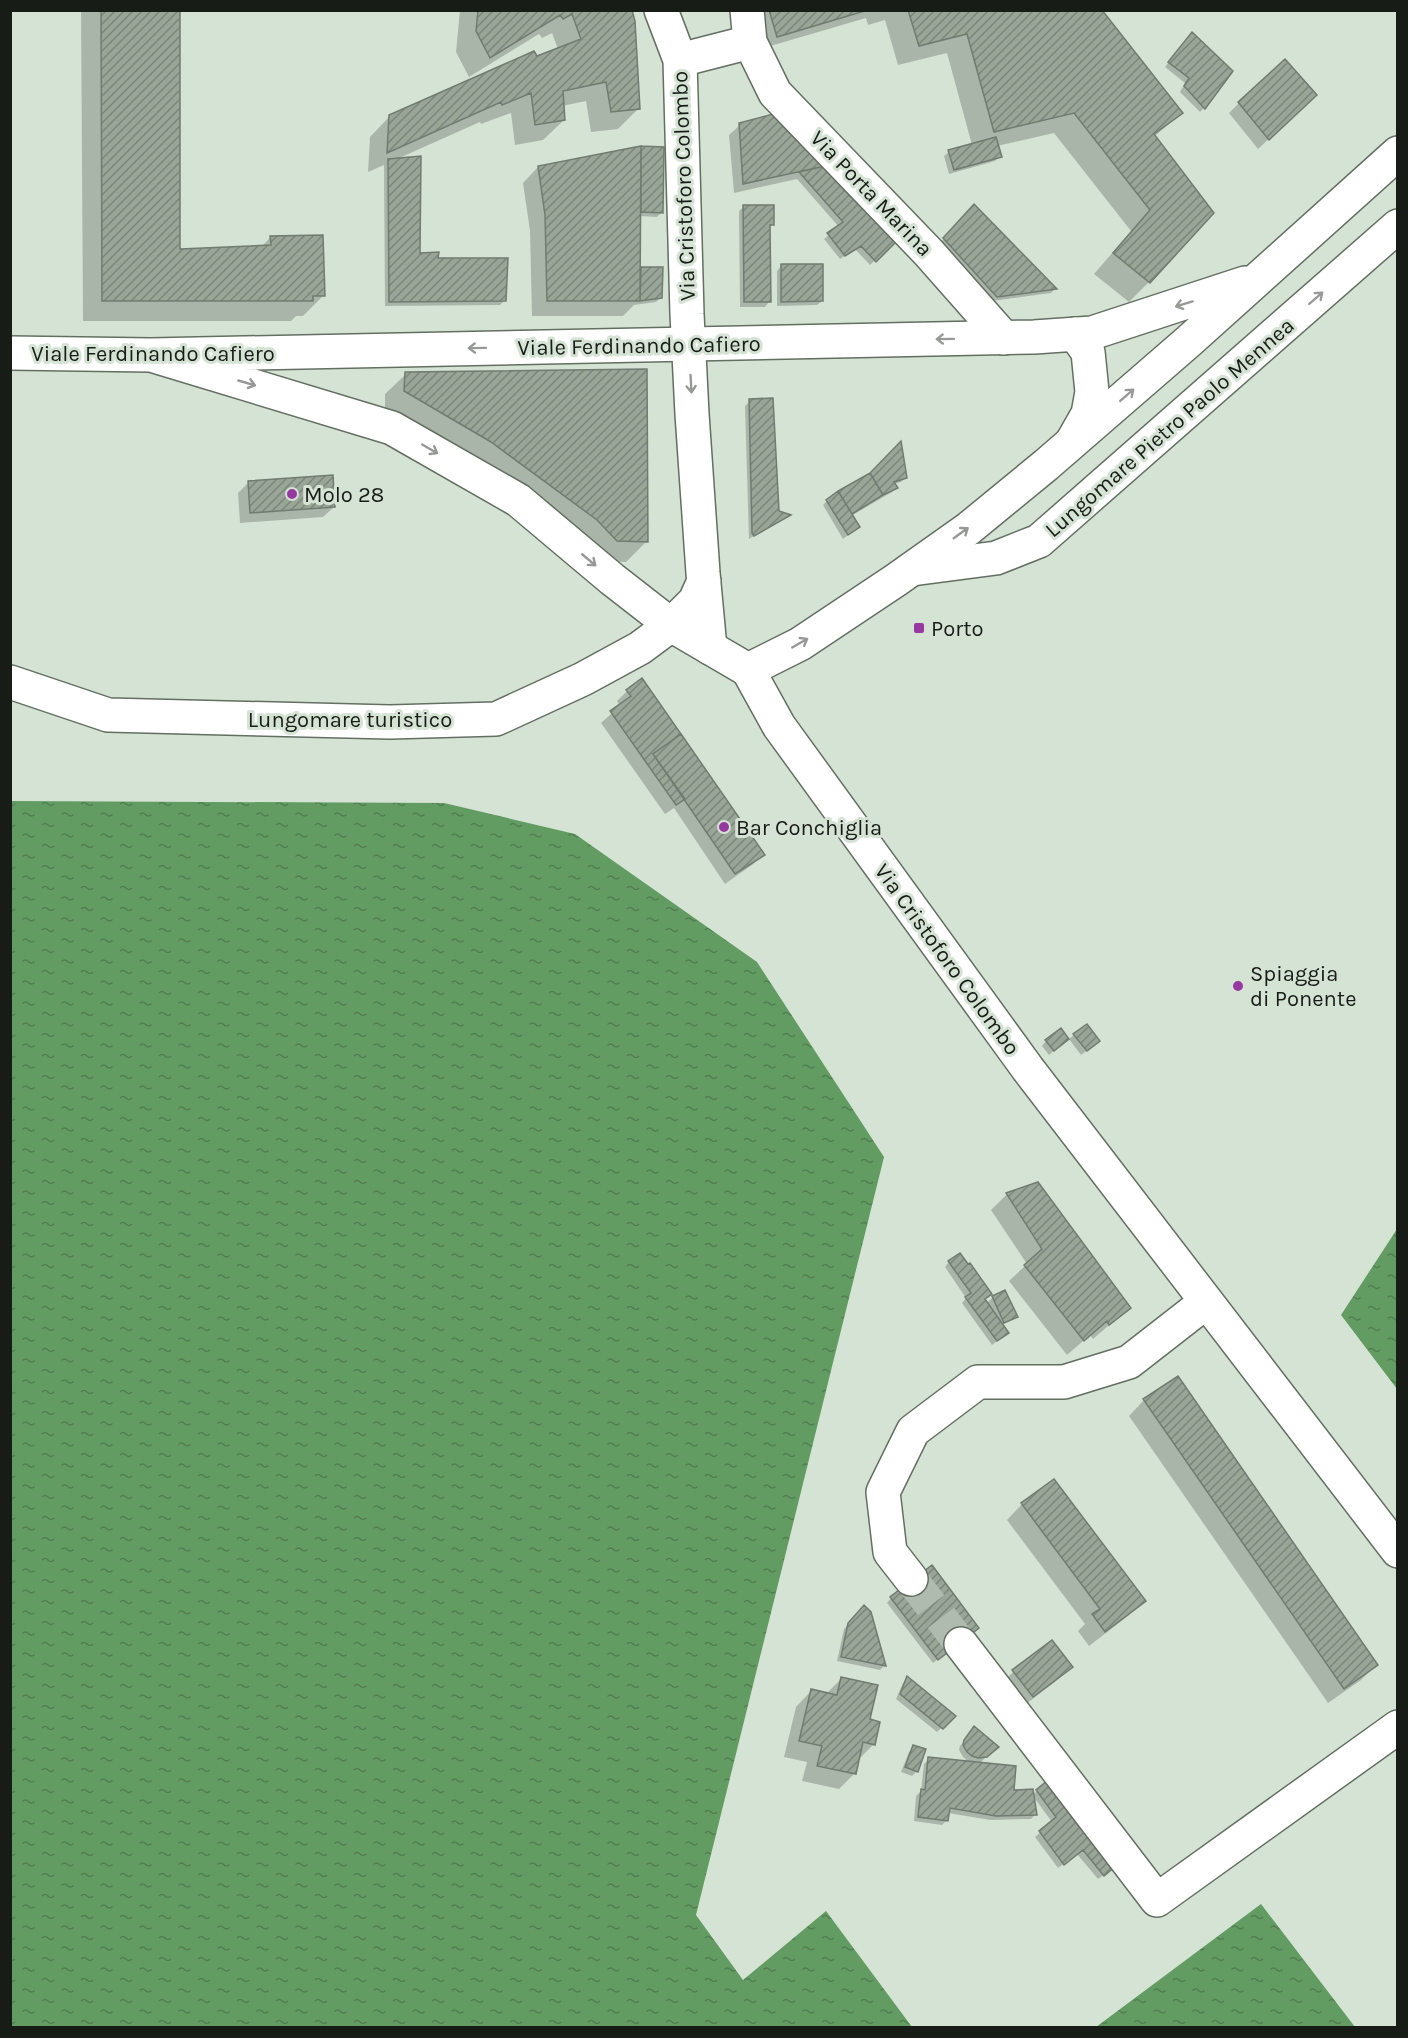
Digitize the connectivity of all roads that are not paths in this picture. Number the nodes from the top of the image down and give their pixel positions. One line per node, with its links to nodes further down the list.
1 (661, 10): 3 (street, Via Cristoforo Colombo)
2 (748, 26): 3 (street, Via Porta Marina); 8 (street, Via Porta Marina)
3 (680, 60): 9 (street, Via Cristoforo Colombo)
4 (1398, 153): 6 (street, Lungomare Pietro Paolo Mennea)
5 (1398, 226): 13 (street, Lungomare Pietro Paolo Mennea, one-way to 5)
6 (1259, 278): 7 (street, Viale Ferdinando Cafiero, one-way to 7); 12 (street, Lungomare Pietro Paolo Mennea, one-way to 6)
7 (1075, 334): 8 (street, Viale Ferdinando Cafiero); 12 (street, Lungomare Pietro Paolo Mennea)
8 (1004, 338): 9 (street, Viale Ferdinando Cafiero, one-way to 9)
9 (689, 344): 11 (street, Viale Ferdinando Cafiero, one-way to 11); 14 (street, Via Cristoforo Colombo, one-way to 14)
10 (10, 353): 11 (street, Viale Ferdinando Cafiero)
11 (151, 355): 15 (street, one-way to 15)
12 (1072, 442): 13 (street, Lungomare Pietro Paolo Mennea, one-way to 12)
13 (912, 569): 17 (street, Lungomare Pietro Paolo Mennea, one-way to 13)
14 (704, 581): 15 (street); 16 (street, Via Cristoforo Colombo)
15 (671, 625): 16 (street); 18 (street, Lungomare turistico)
16 (710, 648): 17 (street)
17 (748, 670): 19 (street, Via Cristoforo Colombo)
18 (10, 682)
19 (1206, 1302): 20 (street, Via Cristoforo Colombo); 21 (street)
20 (1398, 1551)
21 (911, 1579)
22 (961, 1644): 23 (street)
23 (1398, 1727)

